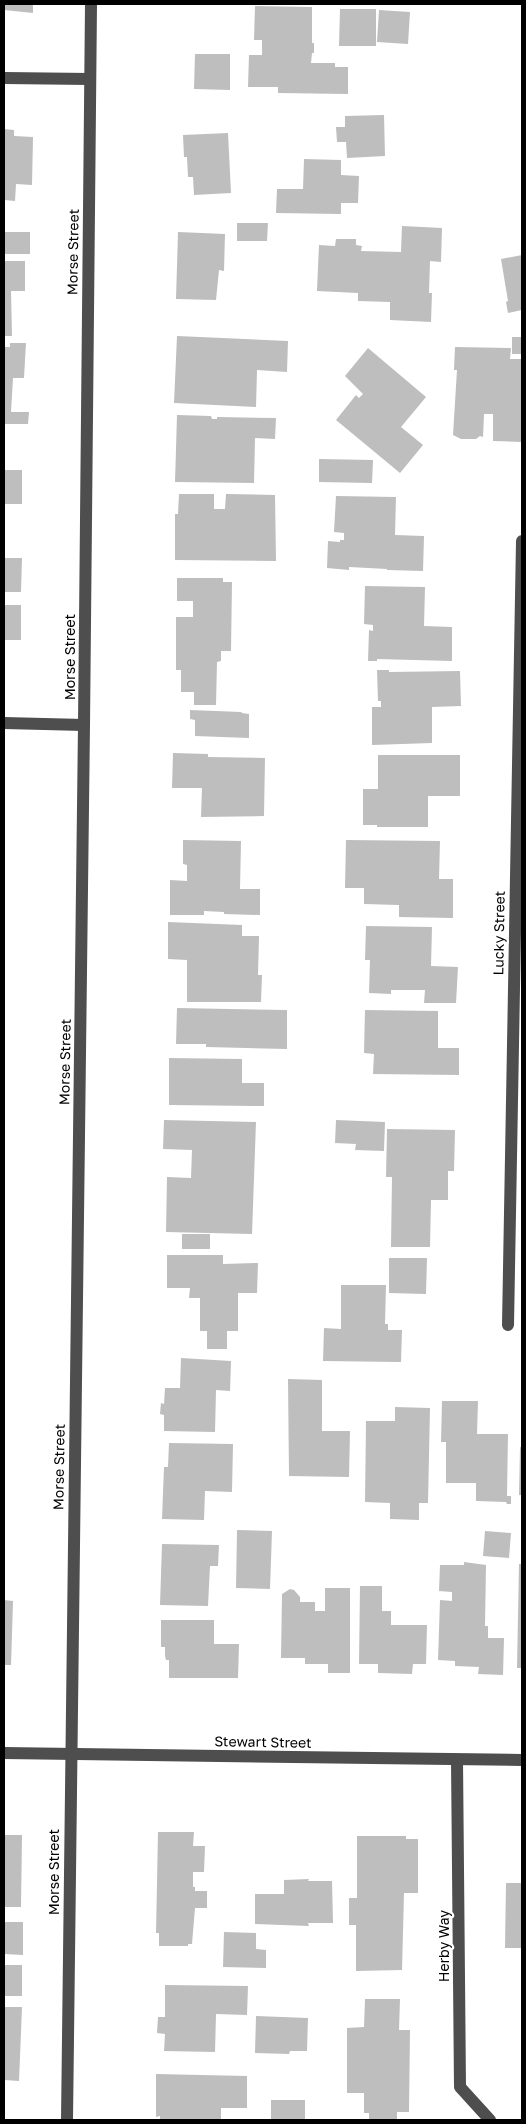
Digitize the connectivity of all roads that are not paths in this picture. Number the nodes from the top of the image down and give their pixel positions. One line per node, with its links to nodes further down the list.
1 (91, 4): 3 (street, Morse Street)
2 (4, 78): 3 (street)
3 (90, 79): 6 (street, Morse Street)
4 (522, 541): 7 (street, Lucky Street)
5 (4, 723): 6 (street)
6 (84, 725): 9 (street, Morse Street)
7 (508, 1325)
8 (4, 1753): 9 (street, Stewart Street)
9 (70, 1754): 10 (street, Stewart Street); 12 (street, Morse Street)
10 (458, 1760): 11 (street, Stewart Street); 13 (street, Herby Way)
11 (522, 1760)
12 (67, 2120)
13 (490, 2120)

